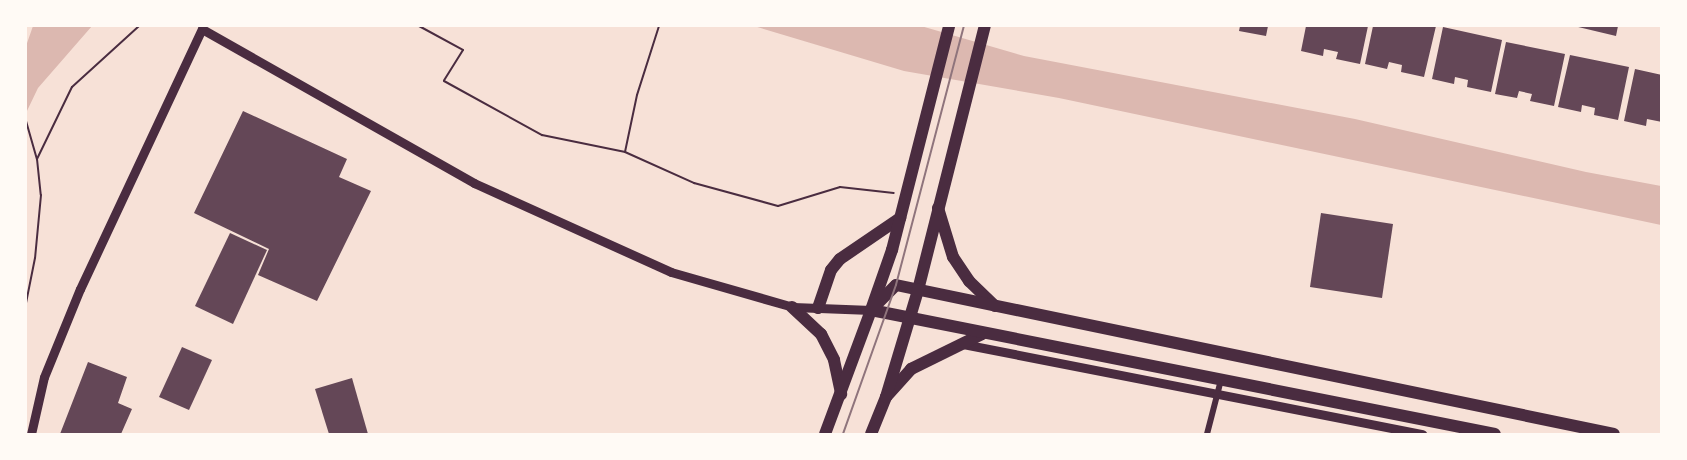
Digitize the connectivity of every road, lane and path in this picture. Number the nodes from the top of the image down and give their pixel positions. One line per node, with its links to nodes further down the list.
1 (139, 26): 8 (path)
2 (419, 26): 7 (path)
3 (659, 26): 7 (path)
4 (949, 26): 9 (main road)
5 (985, 26): 10 (main road)
6 (26, 121): 8 (path)
7 (625, 152): 9 (path)
8 (37, 159): 13 (path)
9 (906, 195): 11 (main road)
10 (937, 207): 12 (main road); 14 (main road)
11 (900, 218): 16 (main road); 17 (main road)
12 (918, 290): 14 (main road); 17 (main road); 18 (main road)
13 (26, 303)
14 (995, 306): 25 (main road)
15 (792, 307): 16 (street); 23 (main road); 26 (street)
16 (818, 308): 17 (street)
17 (871, 310): 18 (main road); 23 (main road)
18 (912, 317): 19 (main road); 24 (main road)
19 (982, 334): 20 (main road); 21 (main road)
20 (957, 343): 22 (street); 24 (main road)
21 (1221, 380): 22 (street); 31 (main road)
22 (1218, 393): 29 (street); 30 (street)
23 (841, 394): 27 (main road)
24 (886, 397): 28 (main road)
25 (1589, 432): 32 (main road)
26 (31, 435)
27 (825, 435)
28 (871, 435)
29 (1207, 435)
30 (1422, 435)
31 (1495, 435)
32 (1614, 435)

